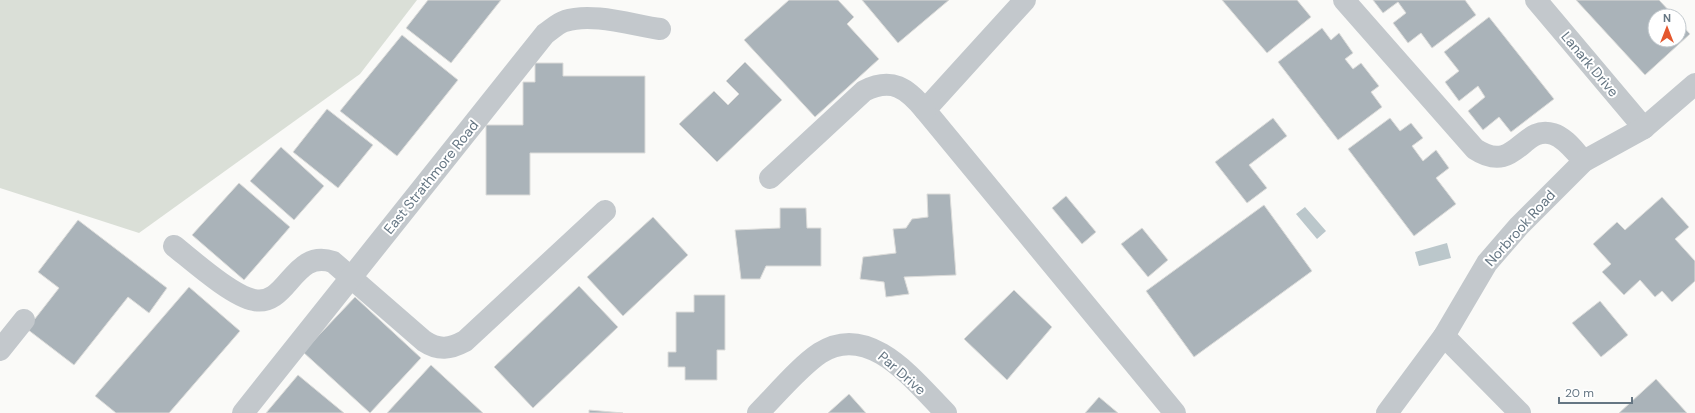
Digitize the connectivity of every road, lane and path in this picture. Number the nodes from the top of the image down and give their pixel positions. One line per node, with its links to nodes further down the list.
1 (1025, 0): 6 (street)
2 (1344, 0): 8 (street)
3 (1536, 0): 7 (street, Lanark Drive)
4 (660, 29): 12 (street, East Strathmore Road)
5 (1695, 84): 7 (street, Norbrook Road)
6 (925, 110): 9 (street); 19 (street)
7 (1644, 128): 8 (street, Norbrook Road)
8 (1584, 161): 14 (street, Norbrook Road)
9 (770, 178)
10 (605, 211): 12 (street)
11 (174, 246): 12 (street)
12 (351, 277): 16 (street, East Strathmore Road)
13 (24, 320): 15 (street)
14 (1444, 336): 20 (street, Norbrook Road); 21 (street)
15 (0, 350)
16 (243, 413)
17 (758, 413): 18 (street, Par Drive)
18 (946, 413)
19 (1175, 413)
20 (1387, 413)
21 (1520, 413)

